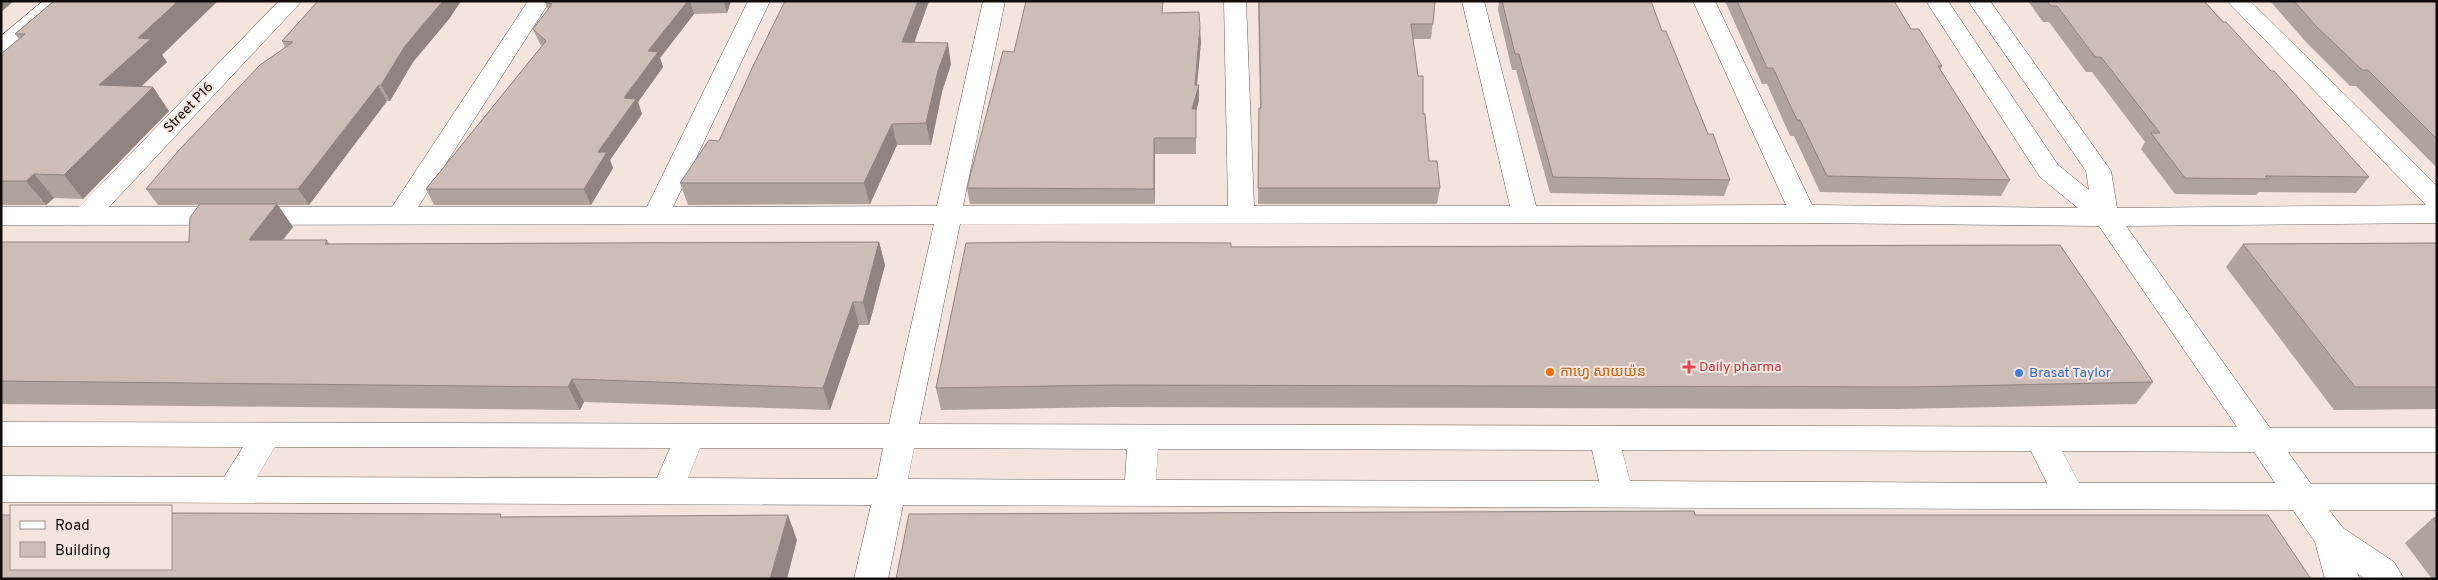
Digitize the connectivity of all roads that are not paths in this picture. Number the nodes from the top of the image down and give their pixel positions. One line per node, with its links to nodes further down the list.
1 (56, 1): 12 (street)
2 (291, 1): 22 (street, Street P16)
3 (539, 1): 16 (street)
4 (759, 1): 17 (street)
5 (994, 1): 18 (street)
6 (1236, 1): 19 (street)
7 (1473, 1): 20 (street)
8 (1704, 1): 14 (street)
9 (1937, 1): 23 (street)
10 (1979, 1): 23 (street)
11 (2238, 1): 13 (street)
12 (1, 48)
13 (2437, 201)
14 (1804, 214): 20 (street); 23 (street)
15 (2437, 214): 23 (street)
16 (400, 215): 17 (street); 22 (street)
17 (656, 215): 18 (street)
18 (948, 215): 19 (street); 27 (street)
19 (1241, 215): 20 (street)
20 (1525, 215)
21 (1, 216): 22 (street)
22 (86, 216)
23 (2106, 218): 31 (street)
24 (1, 434): 25 (street)
25 (266, 435): 26 (street); 34 (street)
26 (690, 436): 27 (street); 35 (street)
27 (903, 436): 28 (street); 36 (street)
28 (1143, 437): 29 (street); 37 (street)
29 (1604, 438): 30 (street); 38 (street)
30 (2040, 439): 31 (street); 39 (street)
31 (2262, 439): 32 (street); 40 (street)
32 (2437, 440)
33 (1, 489): 34 (street)
34 (233, 489): 35 (street)
35 (667, 491): 36 (street)
36 (892, 492): 37 (street); 43 (street)
37 (1140, 493): 38 (street)
38 (1618, 495): 39 (street)
39 (2070, 496): 40 (street)
40 (2302, 497): 41 (street); 42 (street)
41 (2437, 497)
42 (2331, 538): 44 (street); 45 (street)
43 (871, 579)
44 (2343, 579)
45 (2387, 579)

